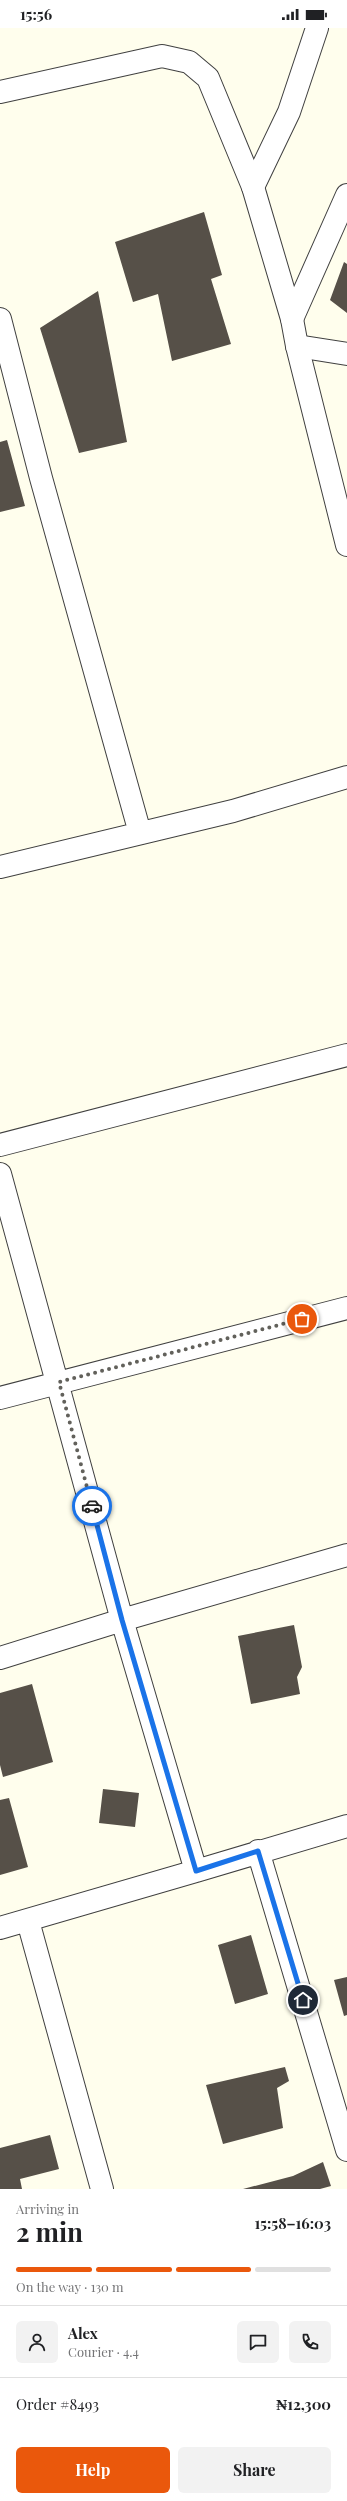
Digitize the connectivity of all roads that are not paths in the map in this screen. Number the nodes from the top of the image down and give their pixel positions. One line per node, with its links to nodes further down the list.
1 (317, 28): 3 (street)
2 (0, 92): 3 (street)
3 (253, 187): 6 (street)
4 (347, 195): 6 (street)
5 (0, 319): 11 (street)
6 (292, 319): 7 (street)
7 (297, 346): 8 (street); 9 (street)
8 (347, 354)
9 (347, 545)
10 (347, 777): 11 (street)
11 (140, 833): 12 (street)
12 (0, 867)
13 (347, 1055): 14 (street)
14 (0, 1145)
15 (0, 1174): 17 (street)
16 (347, 1308): 17 (street)
17 (59, 1382): 18 (street); 20 (street)
18 (0, 1398)
19 (347, 1555): 20 (street)
20 (122, 1620): 21 (street); 24 (street)
21 (0, 1658)
22 (347, 1826): 23 (street)
23 (258, 1851): 24 (street); 27 (street)
24 (196, 1871): 25 (street)
25 (28, 1921): 26 (street); 28 (street)
26 (0, 1928)
27 (347, 2150)
28 (102, 2189)

